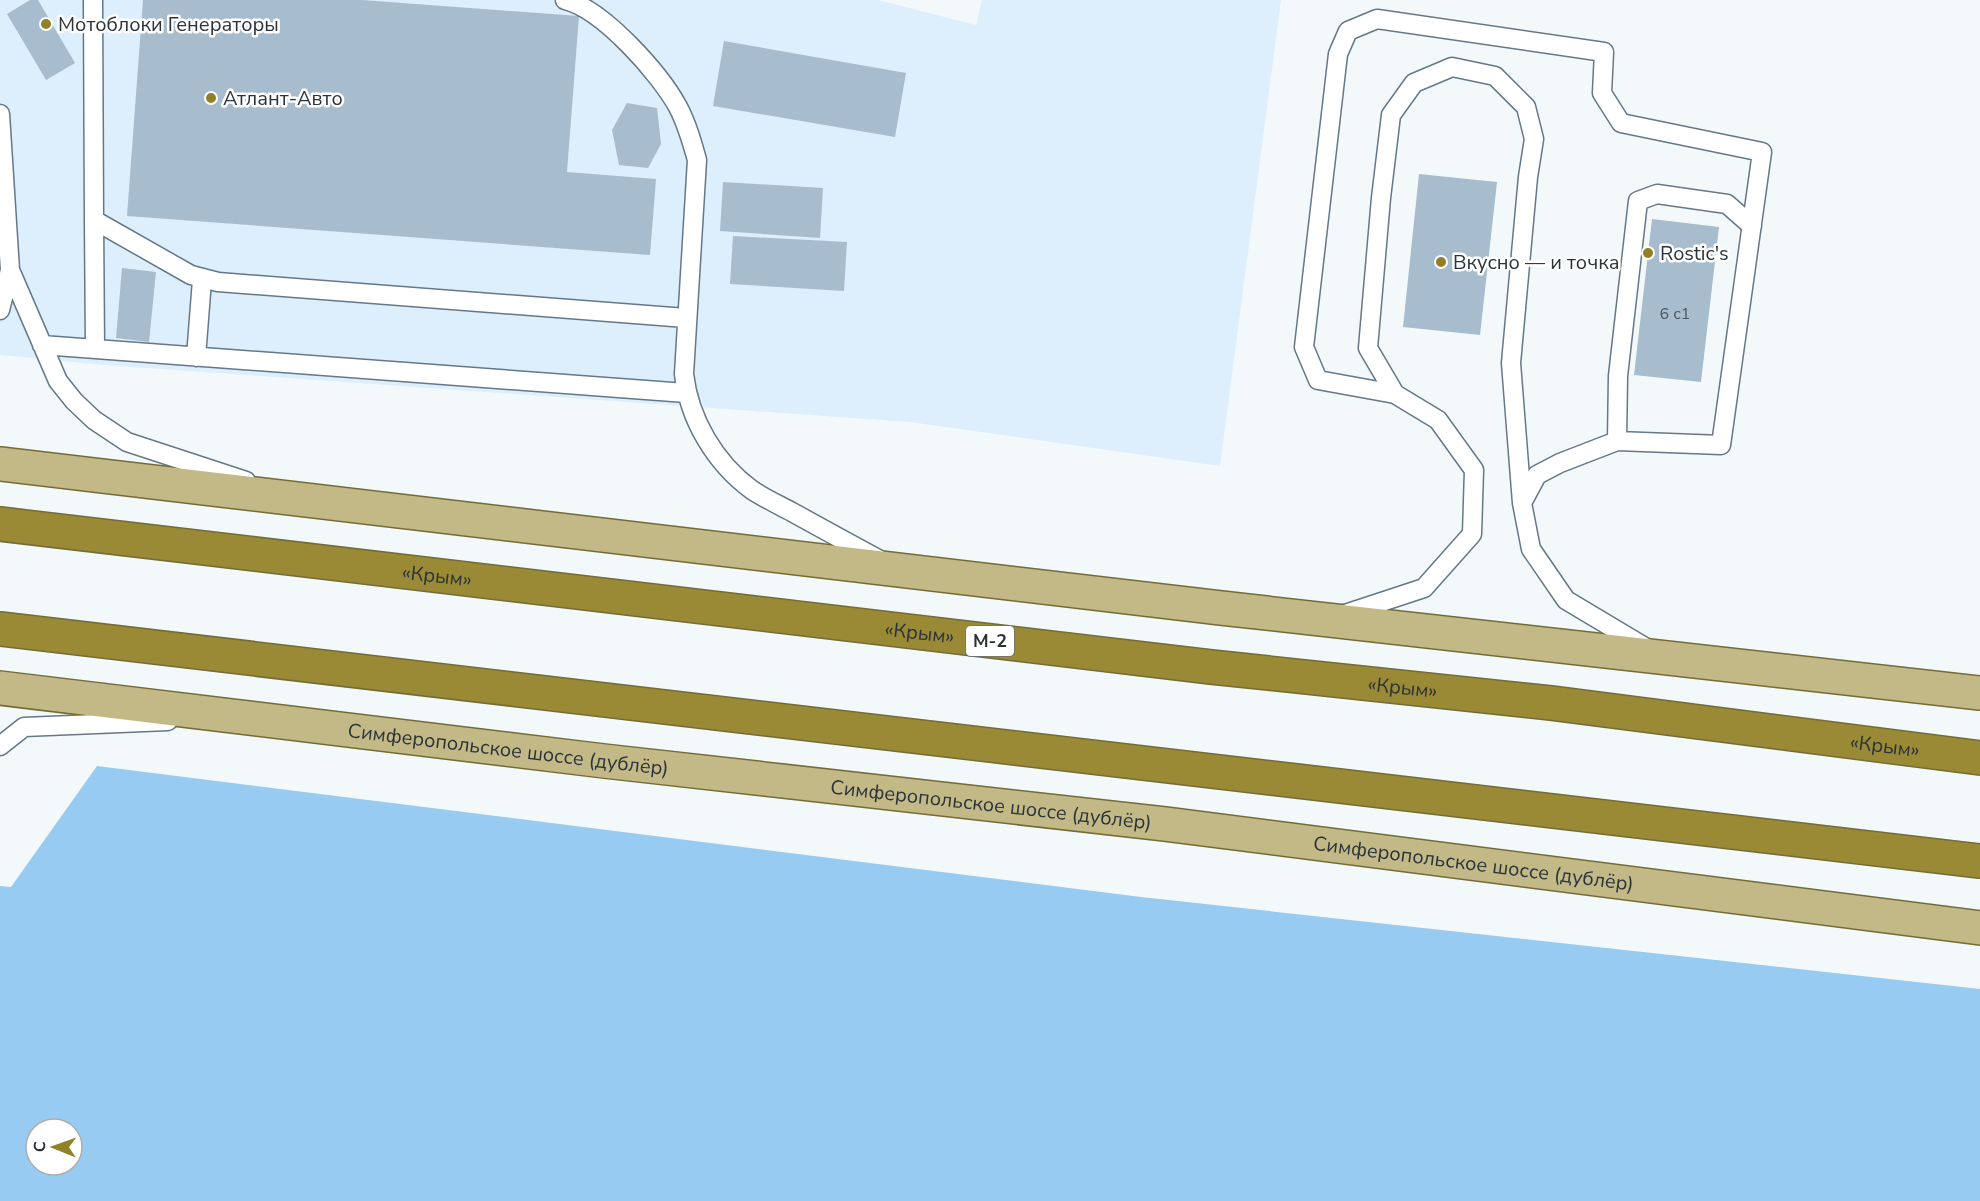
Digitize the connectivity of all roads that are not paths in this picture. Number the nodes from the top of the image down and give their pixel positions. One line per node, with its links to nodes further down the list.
1 (93, 0): 4 (lane)
2 (565, 0): 9 (lane)
3 (0, 114): 6 (lane)
4 (94, 220): 7 (lane); 11 (lane)
5 (1752, 226): 14 (lane); 15 (lane); 15 (lane)
6 (10, 270): 8 (lane); 10 (lane)
7 (202, 280): 9 (lane); 12 (lane)
8 (0, 310)
9 (686, 318): 13 (lane)
10 (42, 345): 11 (lane); 17 (lane)
11 (94, 349): 12 (lane)
12 (196, 357): 13 (lane)
13 (686, 393): 20 (lane)
14 (1395, 394): 18 (lane); 21 (lane)
15 (1617, 441): 18 (lane)
16 (0, 464): 17 (main road)
17 (308, 501): 20 (main road)
18 (1522, 502): 23 (lane)
19 (0, 524): 28 (highway, «Крым» / М-2)
20 (897, 570): 21 (main road)
21 (1326, 620): 23 (main road)
22 (0, 629): 29 (highway)
23 (1665, 659): 25 (main road)
24 (0, 688): 26 (main road, Симферопольское шоссе (дублёр))
25 (1980, 693)
26 (253, 718): 27 (lane); 30 (main road, Симферопольское шоссе (дублёр))
27 (0, 746)
28 (1980, 758)
29 (1980, 861)
30 (1980, 928)

